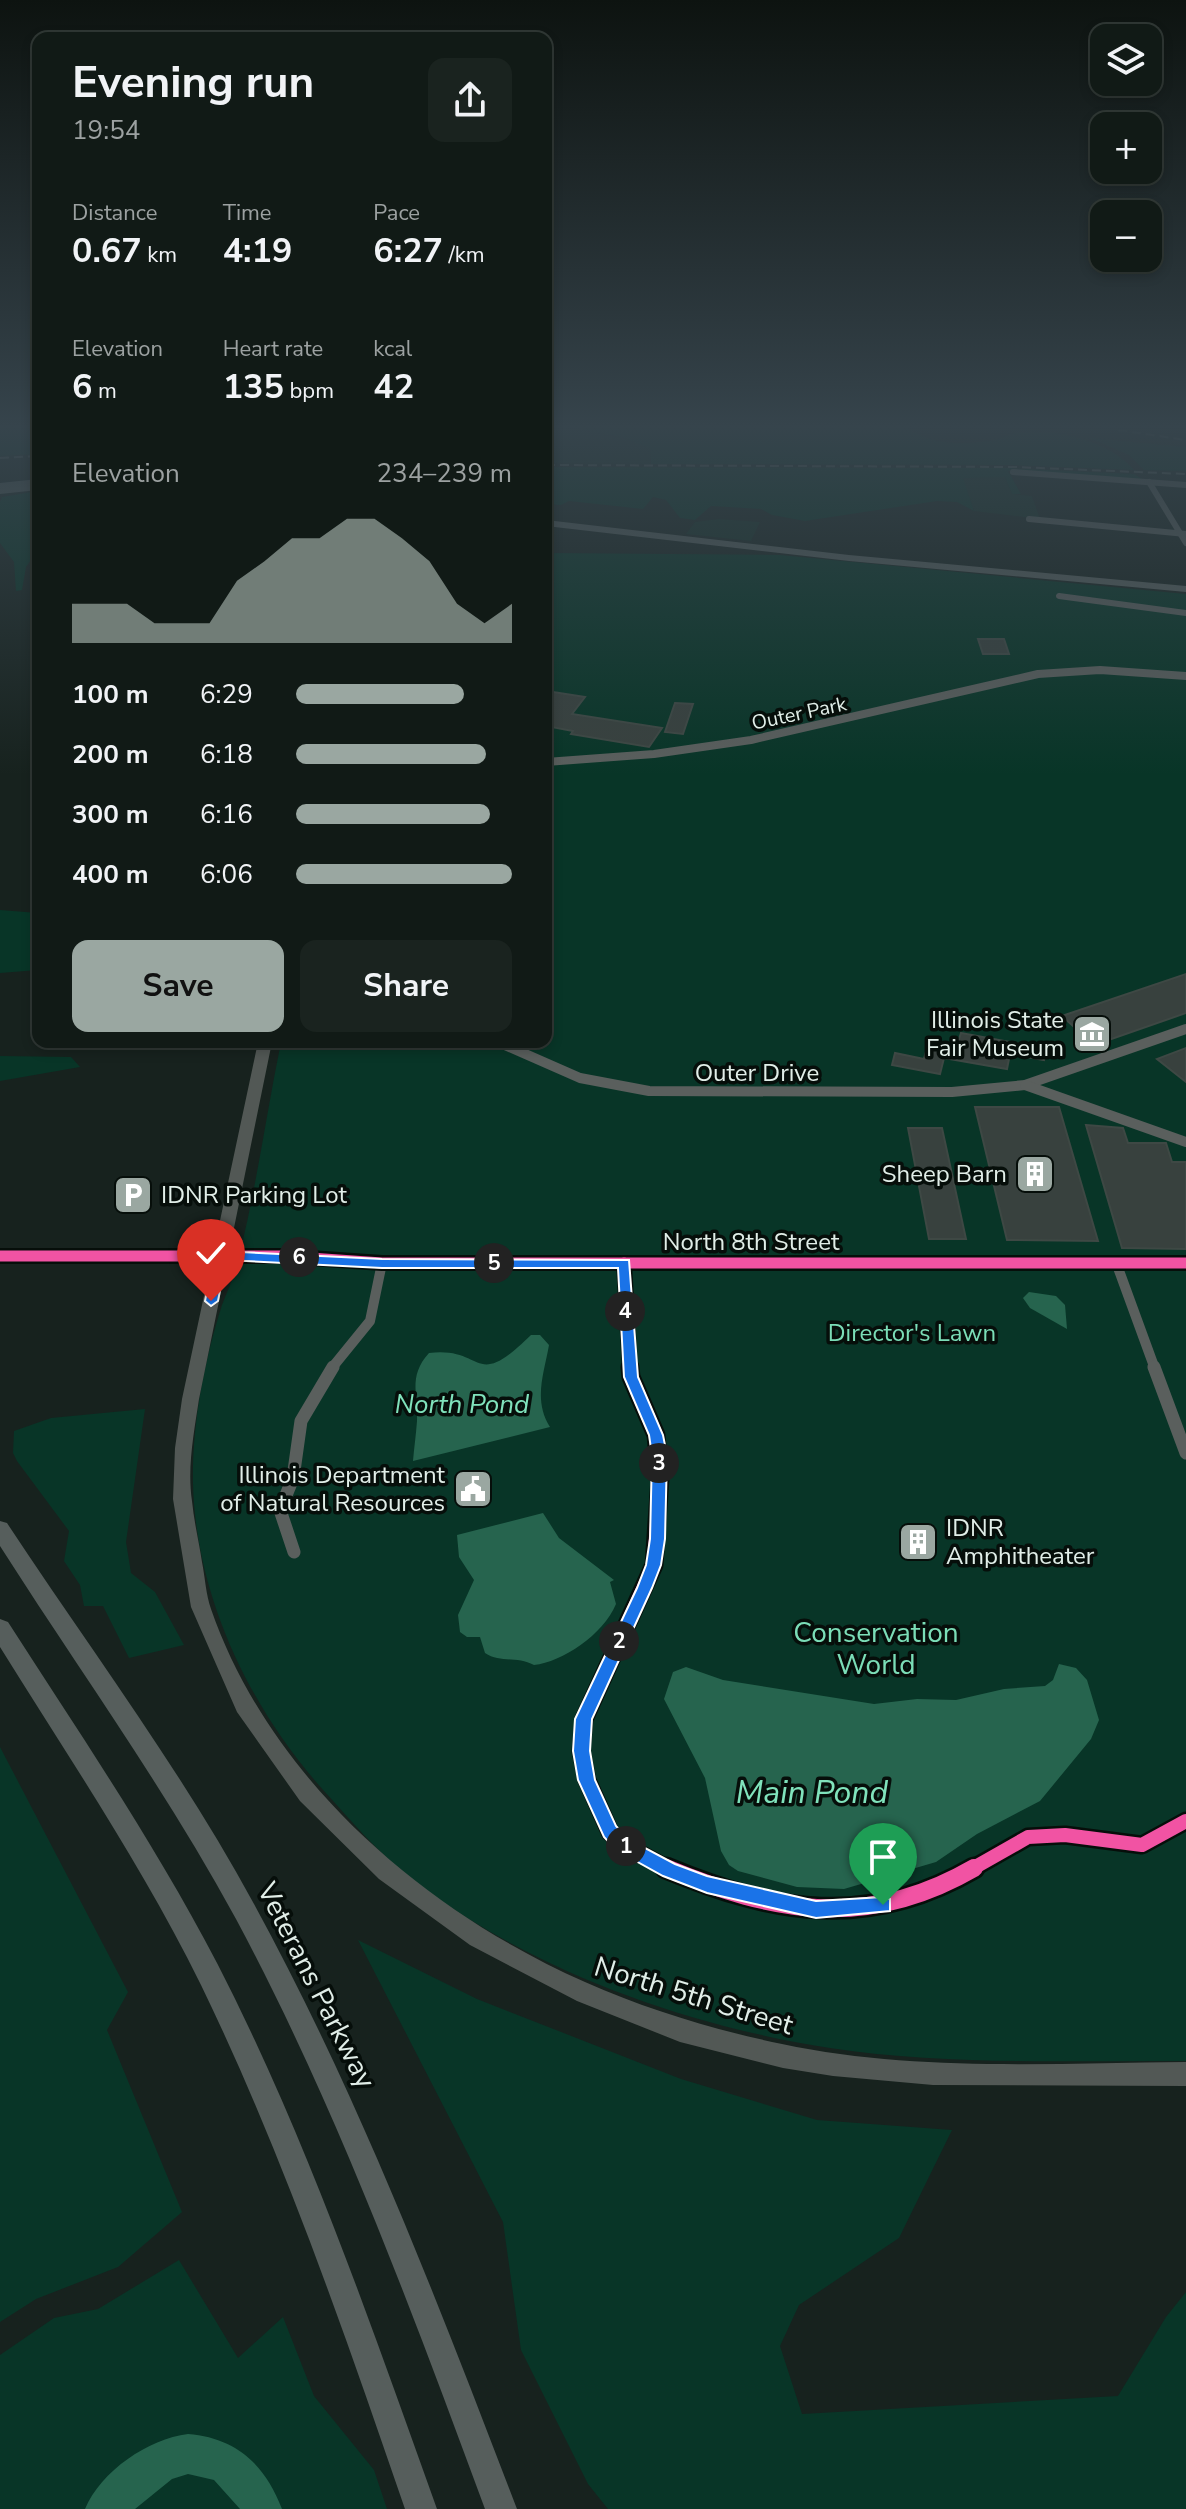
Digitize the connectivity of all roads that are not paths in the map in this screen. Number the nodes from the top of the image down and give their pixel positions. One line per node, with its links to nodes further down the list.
1 (703, 541): 2 (main road)
2 (1186, 589)
3 (1059, 596): 4 (street)
4 (1186, 613)
5 (1186, 676): 6 (street, Outer Park)
6 (552, 762)
7 (1186, 1029): 10 (street)
8 (264, 1048): 13 (main road, North 5th Street)
9 (512, 1048): 10 (street, Outer Drive)
10 (1025, 1085): 11 (street)
11 (1186, 1142)
12 (0, 1256): 13 (street)
13 (220, 1256): 14 (street, North 8th Street); 23 (main road, North 5th Street)
14 (382, 1263): 15 (street, North 8th Street); 20 (street)
15 (624, 1263): 17 (street, North 8th Street); 22 (street)
16 (1186, 1263): 17 (street, North 8th Street)
17 (1117, 1265): 18 (street)
18 (1186, 1453)
19 (0, 1529): 25 (highway, Veterans Parkway)
20 (294, 1552)
21 (0, 1628): 24 (highway)
22 (1186, 1821)
23 (1186, 2074)
24 (421, 2509)
25 (501, 2509)

